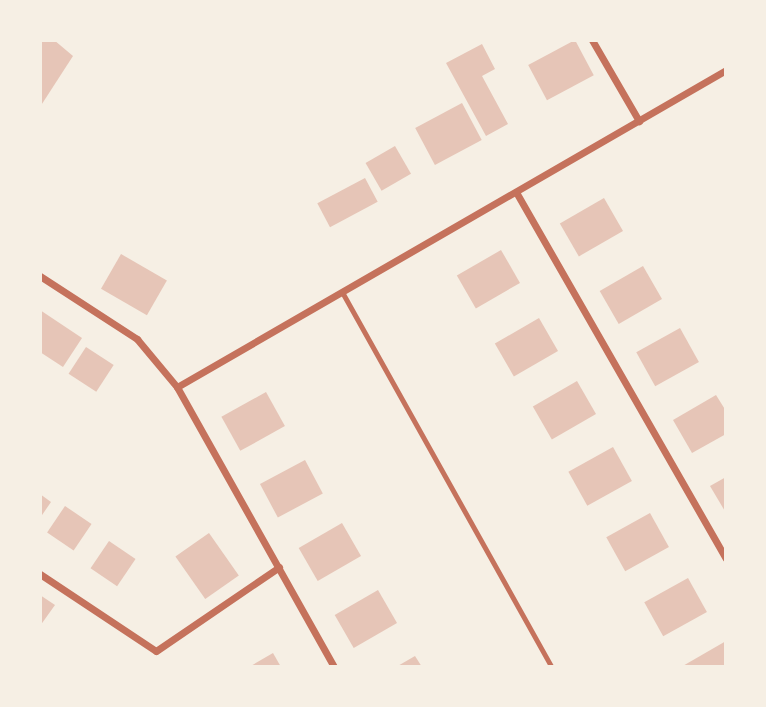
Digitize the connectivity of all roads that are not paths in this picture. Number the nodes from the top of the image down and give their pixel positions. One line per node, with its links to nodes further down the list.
1 (592, 40): 3 (street)
2 (726, 70): 3 (street)
3 (639, 121): 4 (street)
4 (516, 192): 6 (street); 8 (street)
5 (40, 276): 7 (street)
6 (342, 292): 7 (street); 12 (lane)
7 (177, 387): 9 (street)
8 (726, 558)
9 (279, 567): 10 (street); 11 (street)
10 (40, 574)
11 (334, 667)
12 (552, 667)

